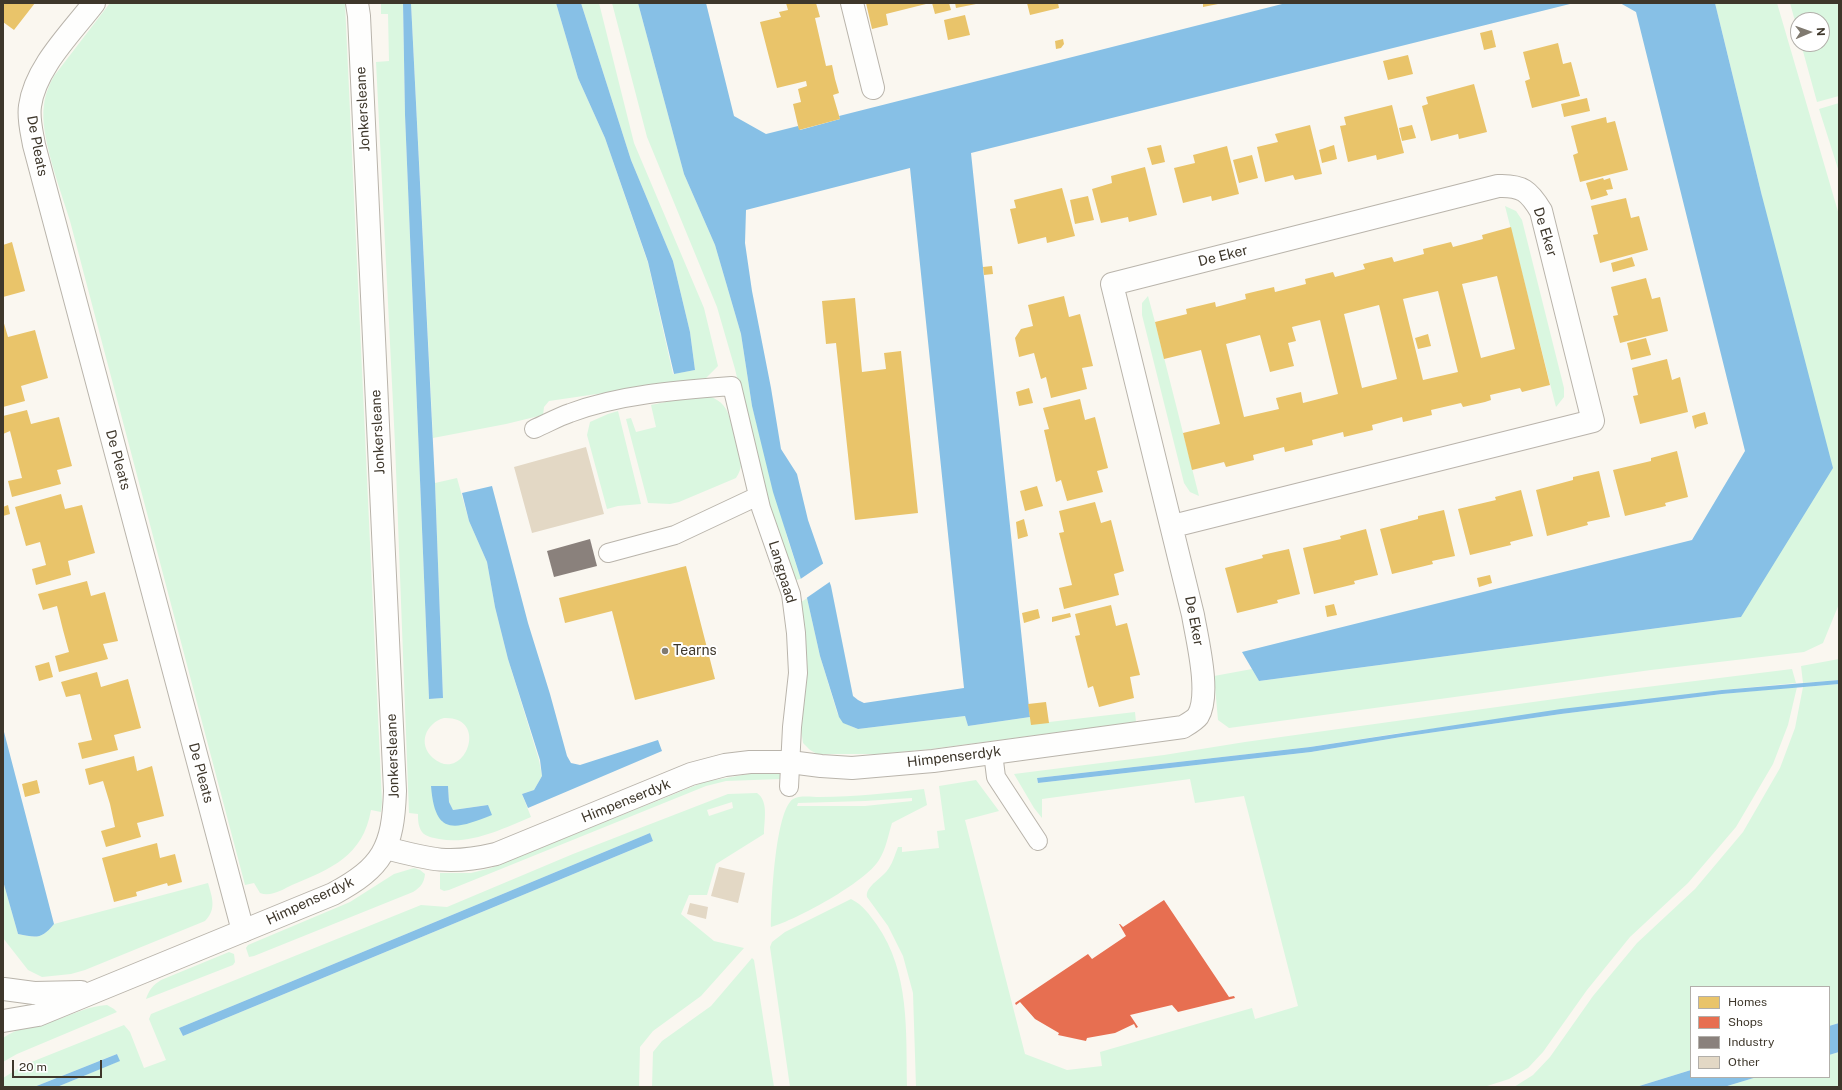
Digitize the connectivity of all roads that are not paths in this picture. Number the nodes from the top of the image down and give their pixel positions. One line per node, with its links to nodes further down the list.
1 (94, 3): 15 (street, De Pleats)
2 (852, 3): 4 (street)
3 (359, 7): 14 (street, Jonkersleane)
4 (874, 88)
5 (534, 429): 6 (lane, Langpaad)
6 (758, 496): 8 (lane); 11 (lane, Langpaad)
7 (1173, 526): 7 (street, De Eker); 9 (street, De Eker)
8 (608, 553)
9 (1198, 717): 10 (street, Himpenserdyk)
10 (993, 753): 11 (street, Himpenserdyk); 13 (lane)
11 (790, 762): 12 (lane, Langpaad); 14 (street, Himpenserdyk)
12 (789, 787)
13 (1038, 841)
14 (386, 848): 15 (street, Himpenserdyk)
15 (243, 931): 16 (street, Himpenserdyk)
16 (92, 992): 17 (street, Himpenserdyk); 18 (street, Himpenserdyk)
17 (3, 993)
18 (3, 1022)

